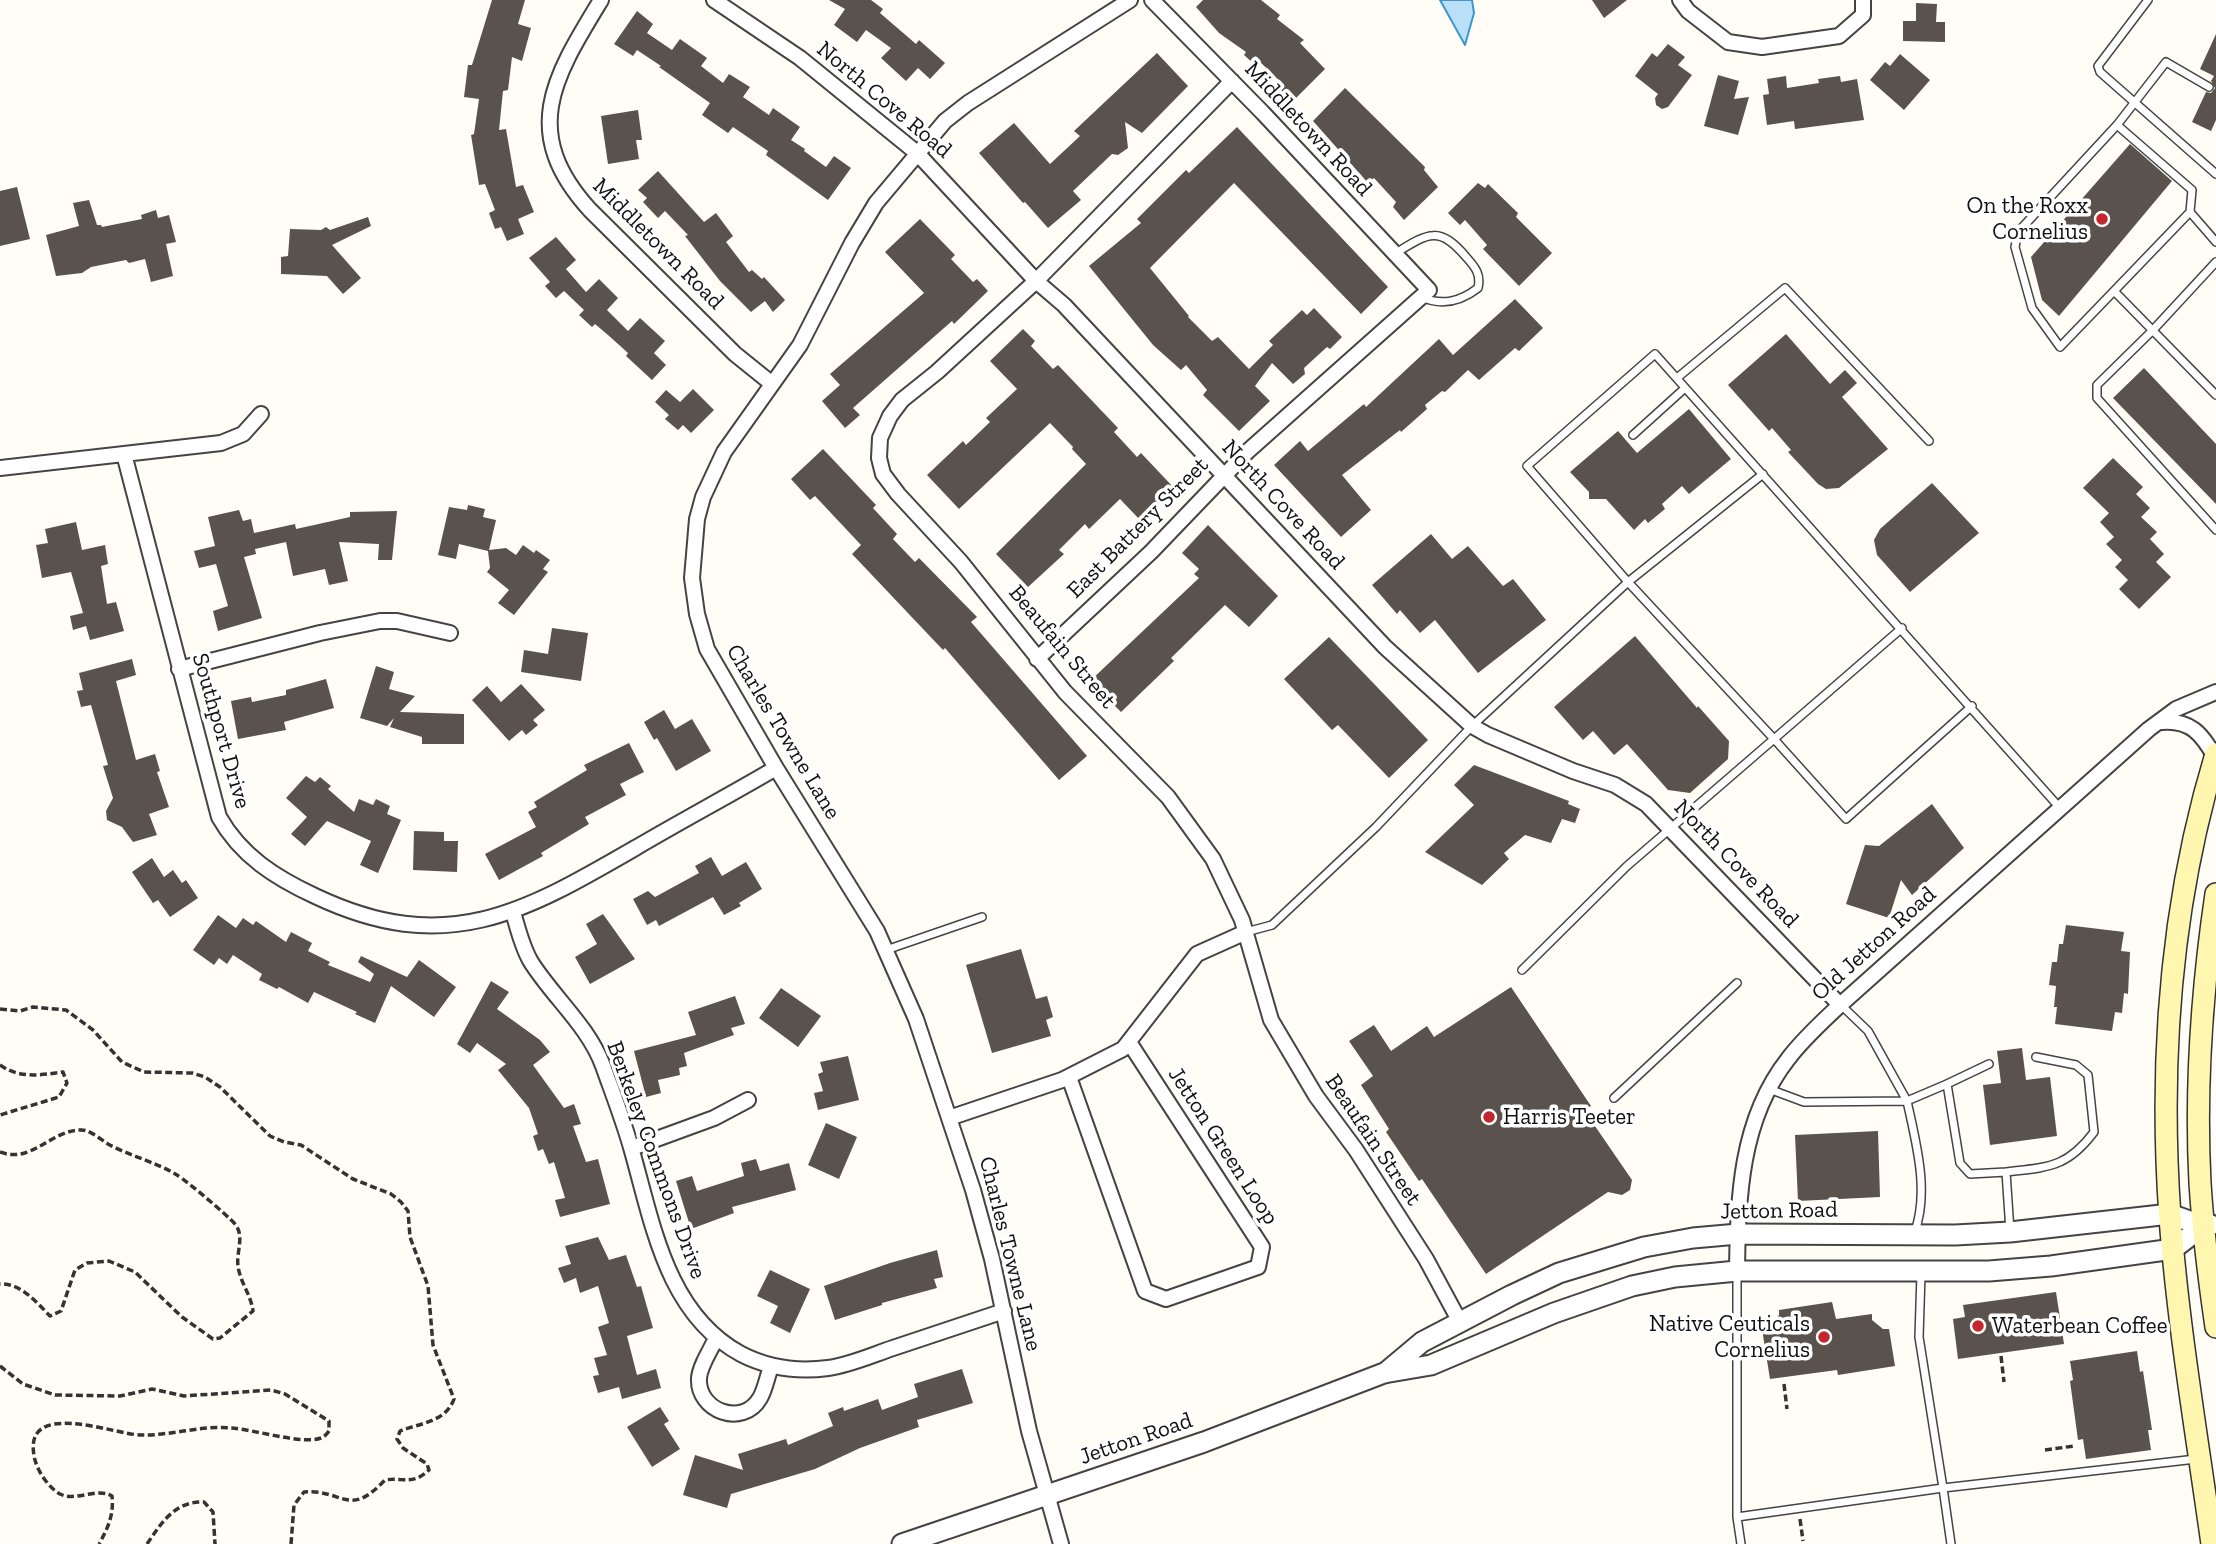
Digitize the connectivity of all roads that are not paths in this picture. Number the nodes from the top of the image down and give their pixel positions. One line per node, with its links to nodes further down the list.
1 (601, 0): 23 (street, Middletown Road)
2 (714, 0): 12 (street, North Cove Road)
3 (1130, 0): 12 (street, Charles Towne Lane)
4 (1152, 0): 8 (street, Middletown Road)
5 (1680, 0): 6 (street)
6 (1863, 0)
7 (2148, 0): 10 (lane)
8 (1232, 81): 16 (street, Middletown Road); 18 (street, Beaufain Street)
9 (2209, 88): 10 (lane)
10 (2132, 103): 11 (lane); 13 (lane)
11 (2117, 125): 14 (lane); 19 (lane)
12 (917, 153): 18 (street, North Cove Road); 23 (street, Charles Towne Lane)
13 (2216, 174)
14 (2190, 212): 15 (lane); 19 (lane)
15 (2216, 242)
16 (1396, 253): 20 (street, Middletown Road); 20 (lane)
17 (2216, 262): 21 (lane)
18 (1036, 281): 32 (street, North Cove Road); 37 (street, Beaufain Street)
19 (2114, 291): 21 (lane)
20 (1425, 294): 32 (street, East Battery Street)
21 (2153, 330): 25 (lane); 33 (lane)
22 (1677, 379): 24 (lane); 28 (lane); 34 (lane)
23 (771, 383): 45 (street, Charles Towne Lane)
24 (1685, 388): 27 (lane); 31 (lane)
25 (2216, 394)
26 (261, 414): 29 (street)
27 (1633, 435)
28 (1929, 441)
29 (124, 454): 30 (street); 38 (street, Southport Drive)
30 (0, 468)
31 (1763, 474): 34 (lane); 35 (lane)
32 (1224, 476): 37 (street, East Battery Street); 42 (street, North Cove Road)
33 (2216, 530)
34 (1628, 582): 42 (lane); 43 (lane)
35 (1902, 628): 40 (lane); 43 (lane)
36 (450, 634): 38 (street)
37 (1037, 659): 51 (street, Beaufain Street)
38 (179, 669): 49 (street, Southport Drive)
39 (2216, 692): 41 (street, Old Jetton Road)
40 (1972, 706): 43 (lane); 46 (lane)
41 (2161, 722): 44 (street); 46 (street, Old Jetton Road)
42 (1472, 726): 47 (street, North Cove Road); 51 (lane)
43 (1774, 738): 47 (lane)
44 (2216, 755): 68 (main road)
45 (776, 768): 49 (street, Southport Drive); 52 (street, Charles Towne Lane)
46 (2060, 807): 55 (street, Old Jetton Road)
47 (1671, 827): 53 (lane); 55 (street, North Cove Road)
48 (2216, 894): 69 (main road)
49 (513, 912): 66 (street, Berkeley Commons Drive)
50 (982, 917): 52 (lane)
51 (1246, 932): 56 (street); 77 (street, Beaufain Street)
52 (886, 950): 65 (street, Charles Towne Lane)
53 (1522, 970)
54 (1737, 983): 62 (lane)
55 (1840, 1005): 61 (street, Old Jetton Road); 64 (lane)
56 (1129, 1042): 59 (street); 59 (street, Jetton Green Loop)
57 (2036, 1057): 67 (lane)
58 (1989, 1064): 60 (lane)
59 (1069, 1077): 65 (street)
60 (1947, 1084): 64 (lane); 67 (lane)
61 (1769, 1089): 64 (lane); 71 (street, Old Jetton Road)
62 (1614, 1098)
63 (748, 1100): 66 (street)
64 (1907, 1101): 72 (lane)
65 (949, 1118): 76 (street, Charles Towne Lane)
66 (632, 1148): 79 (street, Berkeley Commons Drive)
67 (2006, 1172): 70 (lane)
68 (2170, 1214): 69 (street, Jetton Road); 70 (street, Jetton Road); 73 (main road)
69 (2210, 1225): 73 (street, Jetton Road); 78 (main road)
70 (2010, 1232): 72 (street, Jetton Road)
71 (1738, 1234): 72 (street, Jetton Road); 74 (street, Old Jetton Road); 77 (street, Jetton Road)
72 (1913, 1235)
73 (2173, 1249): 75 (street, Jetton Road); 82 (main road)
74 (1737, 1271): 75 (street, Jetton Road); 81 (street, Jetton Road); 85 (lane)
75 (1921, 1272): 83 (lane)
76 (1004, 1311): 80 (street, Berkeley Commons Drive); 84 (street, Charles Towne Lane)
77 (1460, 1322): 81 (street, Jetton Road)
78 (2216, 1326)
79 (716, 1338): 80 (street, Berkeley Commons Drive); 80 (street)
80 (771, 1367)
81 (1384, 1373): 84 (street, Jetton Road)
82 (2200, 1458): 83 (lane); 90 (main road)
83 (1943, 1488): 85 (lane); 89 (lane)
84 (1046, 1496): 86 (street, Jetton Road); 87 (street, Charles Towne Lane)
85 (1737, 1517): 88 (lane)
86 (902, 1544)
87 (1061, 1544)
88 (1741, 1544)
89 (1951, 1544)
90 (2212, 1544)

